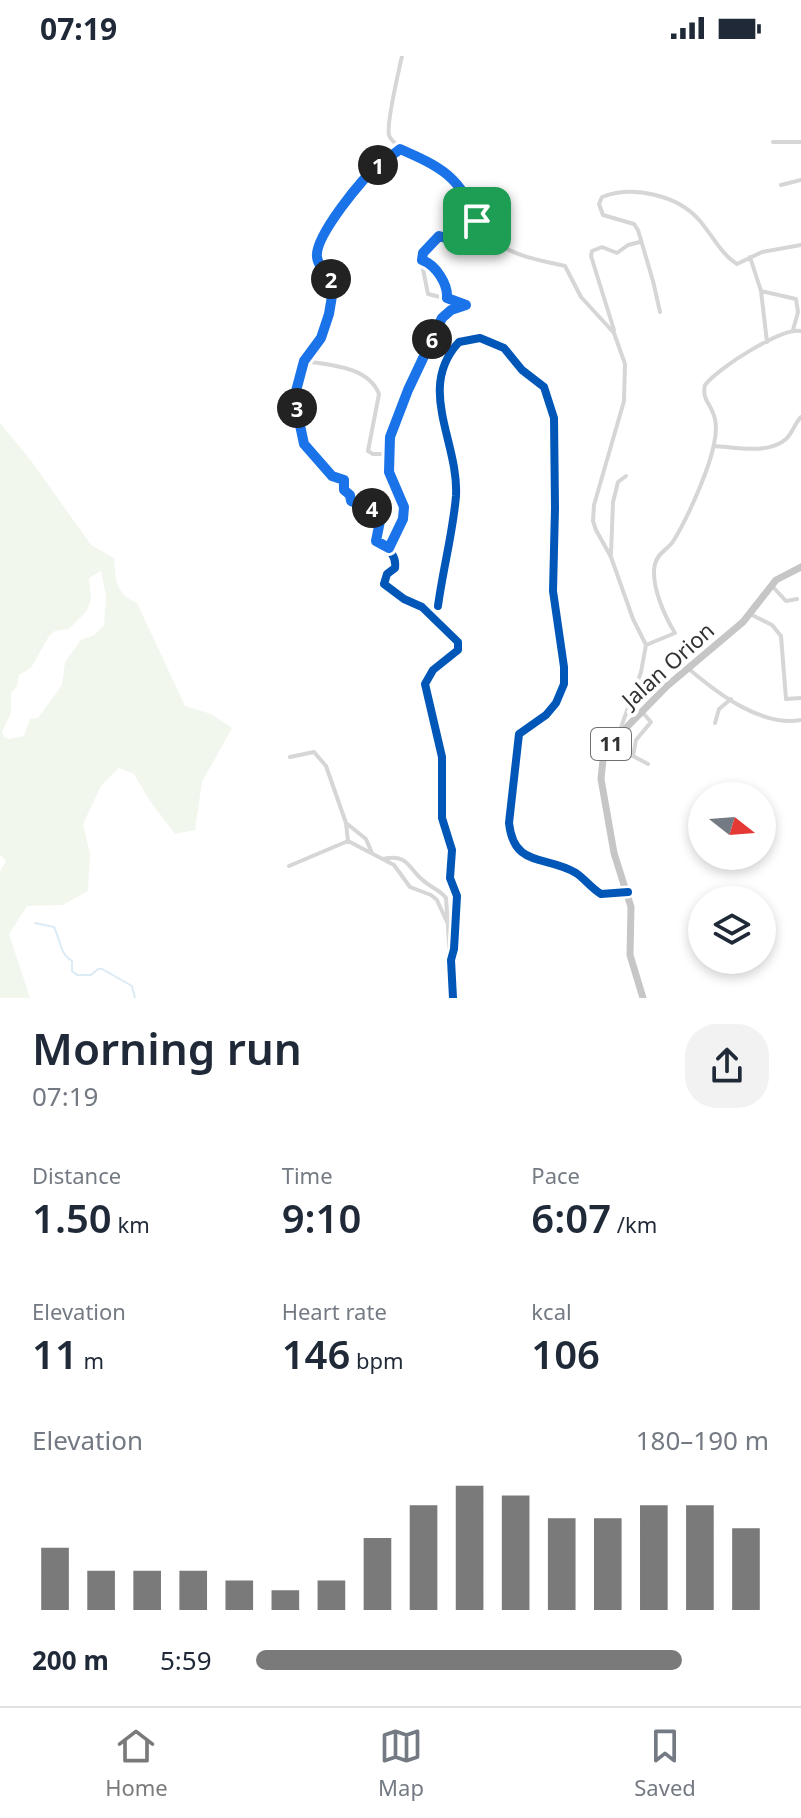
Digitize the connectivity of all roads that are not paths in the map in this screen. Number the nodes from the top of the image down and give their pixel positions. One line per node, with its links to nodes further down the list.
1 (402, 56): 4 (street)
2 (773, 142): 3 (street)
3 (801, 142)
4 (400, 149): 7 (street); 19 (street)
5 (801, 180): 6 (street)
6 (781, 185)
7 (477, 221): 11 (street); 17 (street)
8 (640, 242): 10 (street); 14 (street); 17 (street)
9 (801, 245): 10 (street)
10 (750, 257): 12 (street)
11 (422, 260): 13 (street); 13 (street)
12 (761, 291): 15 (street); 18 (street)
13 (447, 298): 22 (street)
14 (660, 312)
15 (793, 330): 16 (street); 18 (street)
16 (801, 331)
17 (614, 333): 25 (street)
18 (767, 342): 21 (street)
19 (304, 361): 22 (street); 24 (street)
20 (801, 417): 21 (street)
21 (714, 446): 31 (street)
22 (389, 454): 24 (street)
23 (626, 476): 25 (street)
24 (389, 548): 50 (street)
25 (611, 557): 31 (street)
26 (801, 567): 27 (highway, Jalan Orion / 11)
27 (772, 586): 28 (street); 30 (highway, Jalan Orion / 11)
28 (797, 599)
29 (438, 606): 48 (street)
30 (750, 614): 32 (highway, Jalan Orion / 11); 33 (street)
31 (646, 645): 38 (street)
32 (687, 667): 34 (street); 35 (highway, Jalan Orion / 11)
33 (801, 698)
34 (731, 699): 36 (street); 37 (street)
35 (642, 712): 38 (highway, Jalan Orion / 11); 40 (street)
36 (801, 720)
37 (715, 723)
38 (619, 735): 48 (highway, Jalan Orion / 11)
39 (290, 757): 41 (street)
40 (648, 764)
41 (346, 823): 42 (street); 43 (street)
42 (348, 841): 43 (street); 45 (street)
43 (372, 853): 44 (street)
44 (381, 859): 46 (street); 47 (street)
45 (289, 866)
46 (429, 885): 47 (street); 49 (street)
47 (414, 889): 49 (street)
48 (628, 892): 52 (highway, Jalan Orion / 11)
49 (447, 922): 50 (street)
50 (451, 960): 51 (street)
51 (453, 998)
52 (643, 998)

